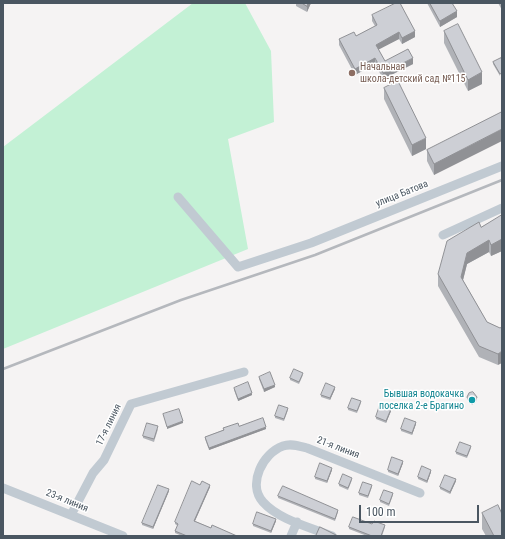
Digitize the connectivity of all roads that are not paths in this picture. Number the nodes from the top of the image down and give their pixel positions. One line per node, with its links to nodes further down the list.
1 (502, 166): 2 (street, улица Батова)
2 (178, 197)
3 (502, 208): 4 (street)
4 (443, 235)
5 (244, 372): 8 (street, 17-я линия)
6 (3, 488): 8 (street, 23-я линия)
7 (420, 494): 9 (street, 21-я линия)
8 (72, 515): 10 (street, 23-я линия)
9 (297, 522): 11 (street); 12 (street)
10 (123, 536)
11 (291, 536)
12 (332, 536)

